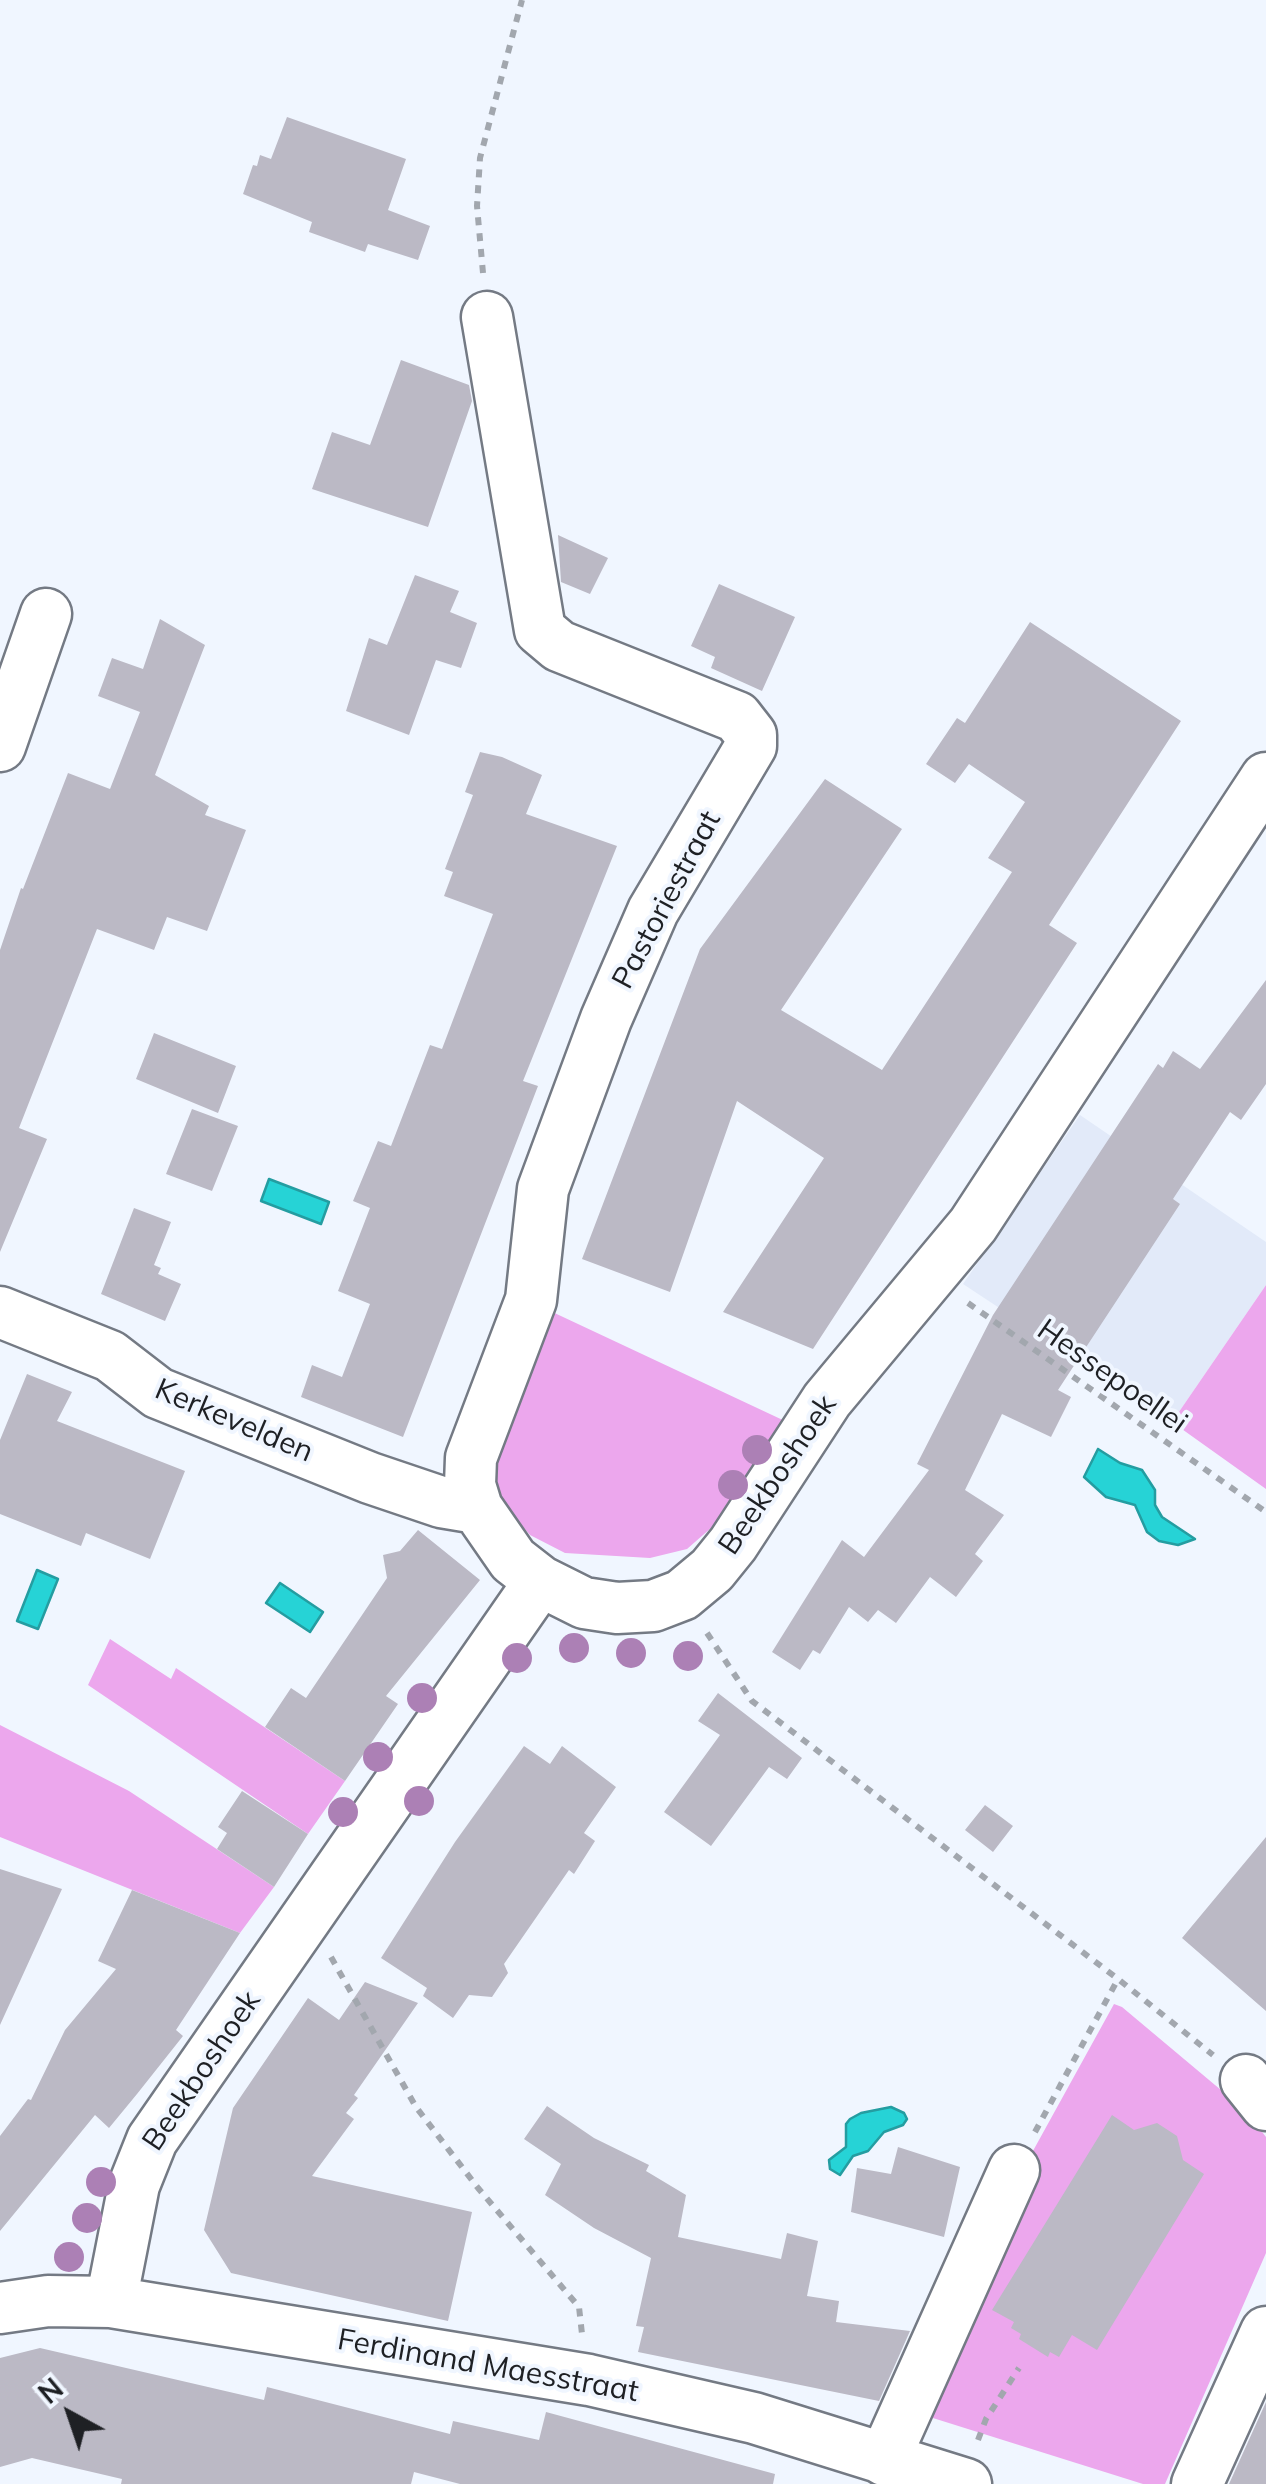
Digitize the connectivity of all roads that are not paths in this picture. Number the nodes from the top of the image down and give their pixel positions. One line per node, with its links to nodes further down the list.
1 (487, 317): 6 (street, Pastoriestraat)
2 (46, 614): 3 (street)
3 (1, 739)
4 (1266, 778): 7 (street, Beekboshoek)
5 (0, 1312): 6 (street, Kerkevelden)
6 (477, 1508): 7 (street, Pastoriestraat)
7 (540, 1581): 9 (street, Beekboshoek)
8 (1014, 2170): 12 (street)
9 (111, 2302): 10 (street, Ferdinand Maesstraat); 12 (street, Ferdinand Maesstraat)
10 (0, 2308)
11 (1266, 2332): 14 (street)
12 (884, 2460): 13 (street, Ferdinand Maesstraat)
13 (972, 2462)
14 (1197, 2484)

